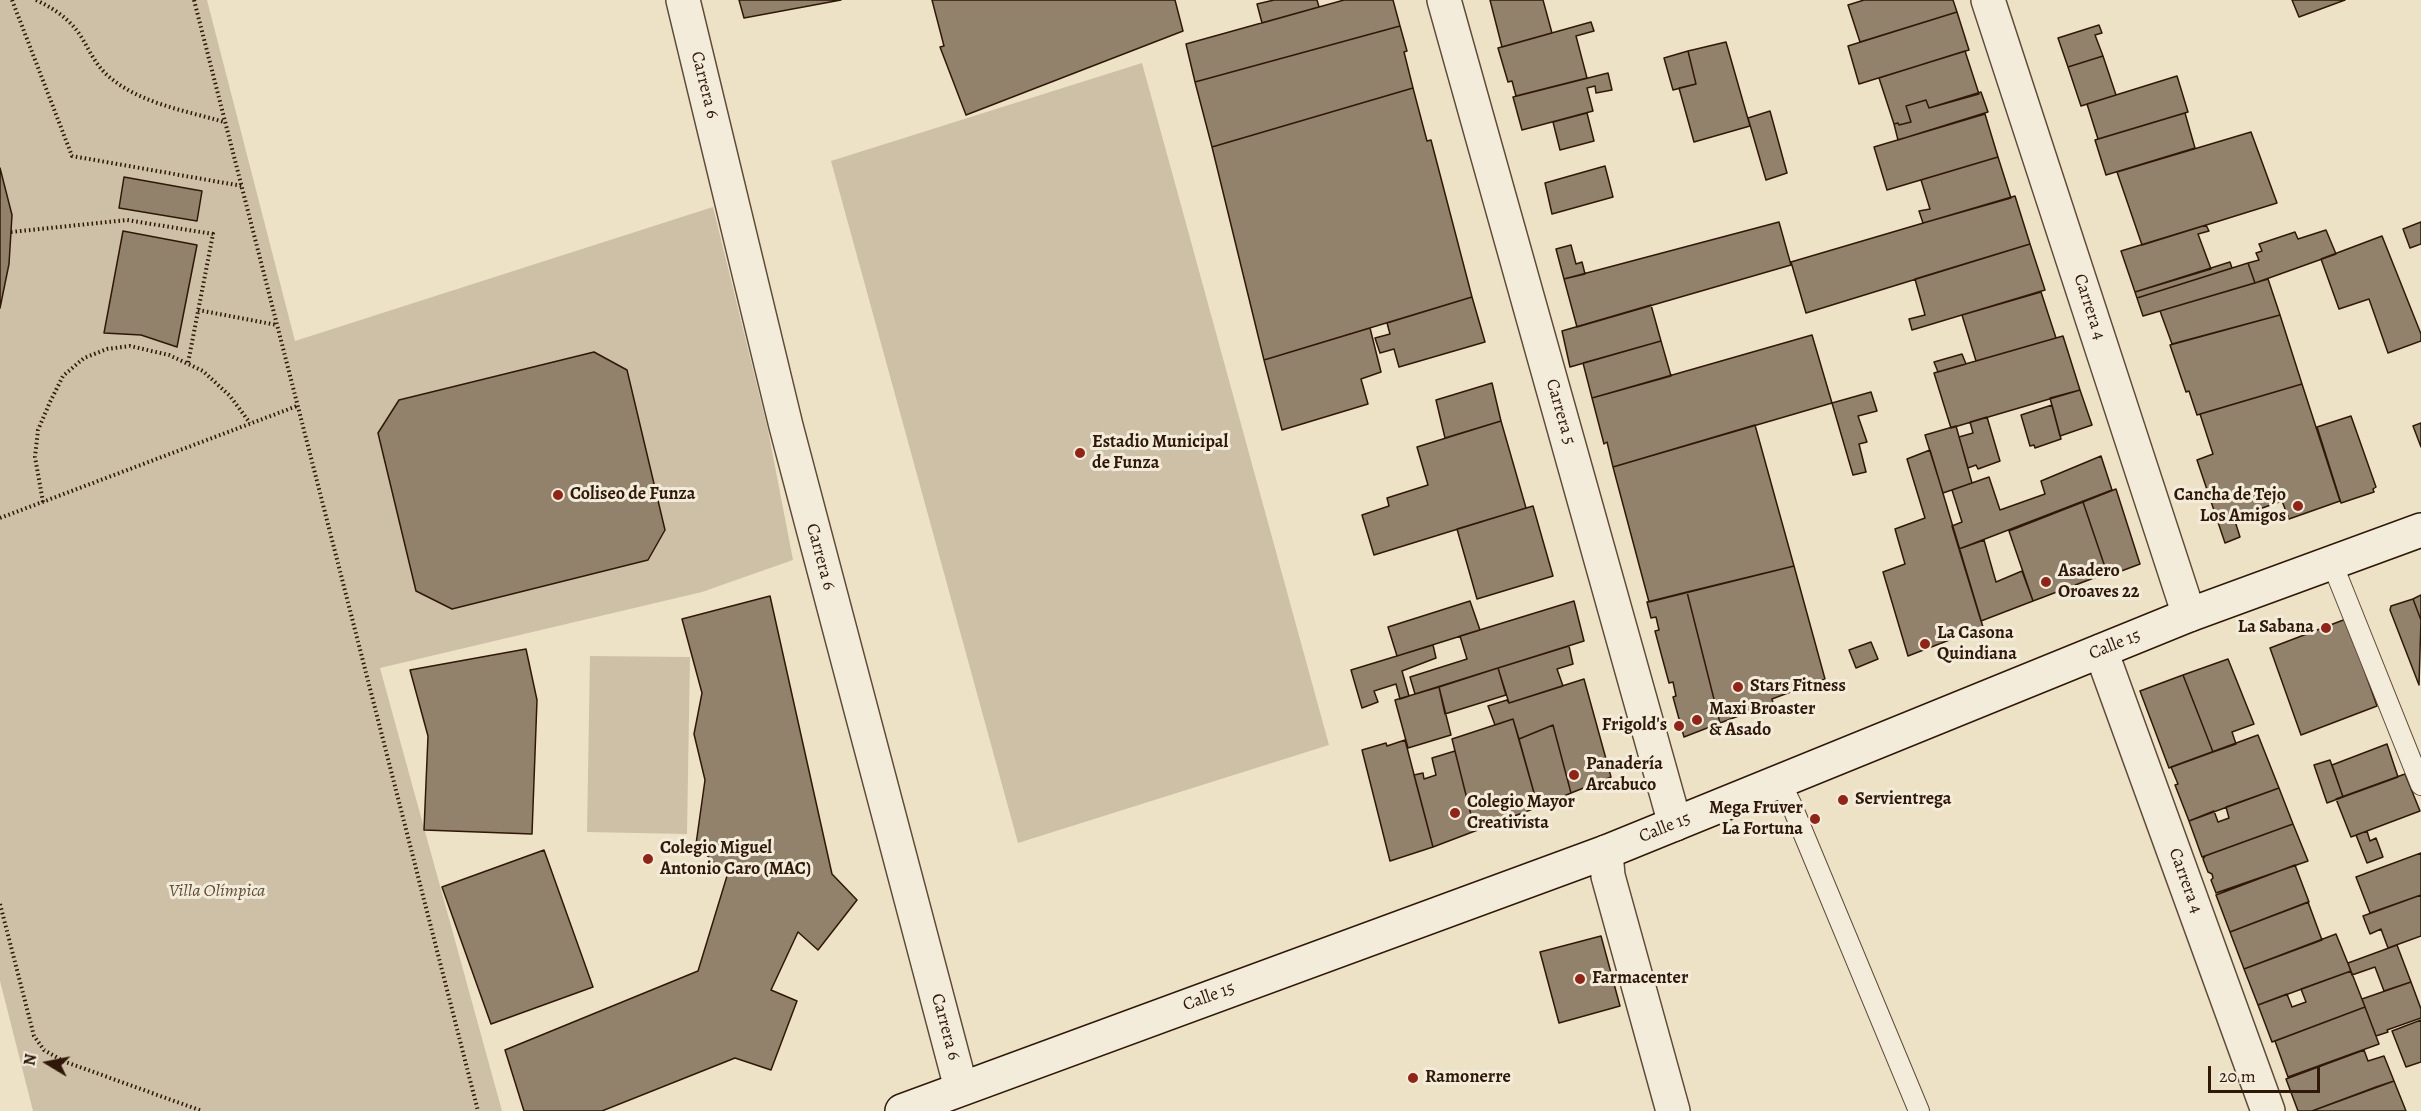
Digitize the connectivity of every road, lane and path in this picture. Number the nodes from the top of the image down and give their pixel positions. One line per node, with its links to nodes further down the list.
1 (12, 0): 8 (path)
2 (36, 0): 7 (path)
3 (194, 0): 7 (path)
4 (683, 0): 26 (street, Carrera 6)
5 (1444, 0): 23 (street, Carrera 5)
6 (1988, 0): 19 (street, Carrera 4)
7 (225, 122): 8 (path)
8 (242, 186): 11 (path)
9 (11, 232): 10 (path)
10 (198, 310): 11 (path); 12 (path)
11 (277, 325): 13 (path)
12 (188, 363): 14 (path); 15 (path)
13 (297, 405): 14 (path); 28 (path)
14 (250, 423): 15 (path)
15 (43, 502): 16 (path)
16 (0, 518)
17 (2421, 530): 18 (street, Calle 15)
18 (2332, 563): 19 (street, Calle 15); 22 (lane)
19 (2189, 615): 20 (street, Calle 15)
20 (2101, 651): 21 (street, Calle 15); 32 (street, Carrera 4)
21 (1780, 782): 23 (street, Calle 15); 31 (lane)
22 (2421, 785)
23 (1675, 824): 24 (street, Calle 15)
24 (1606, 852): 26 (street, Calle 15); 30 (street)
25 (0, 904): 27 (path)
26 (964, 1099): 29 (street, Calle 15)
27 (202, 1111)
28 (478, 1111)
29 (902, 1111)
30 (1673, 1111)
31 (1919, 1111)
32 (2268, 1111)

